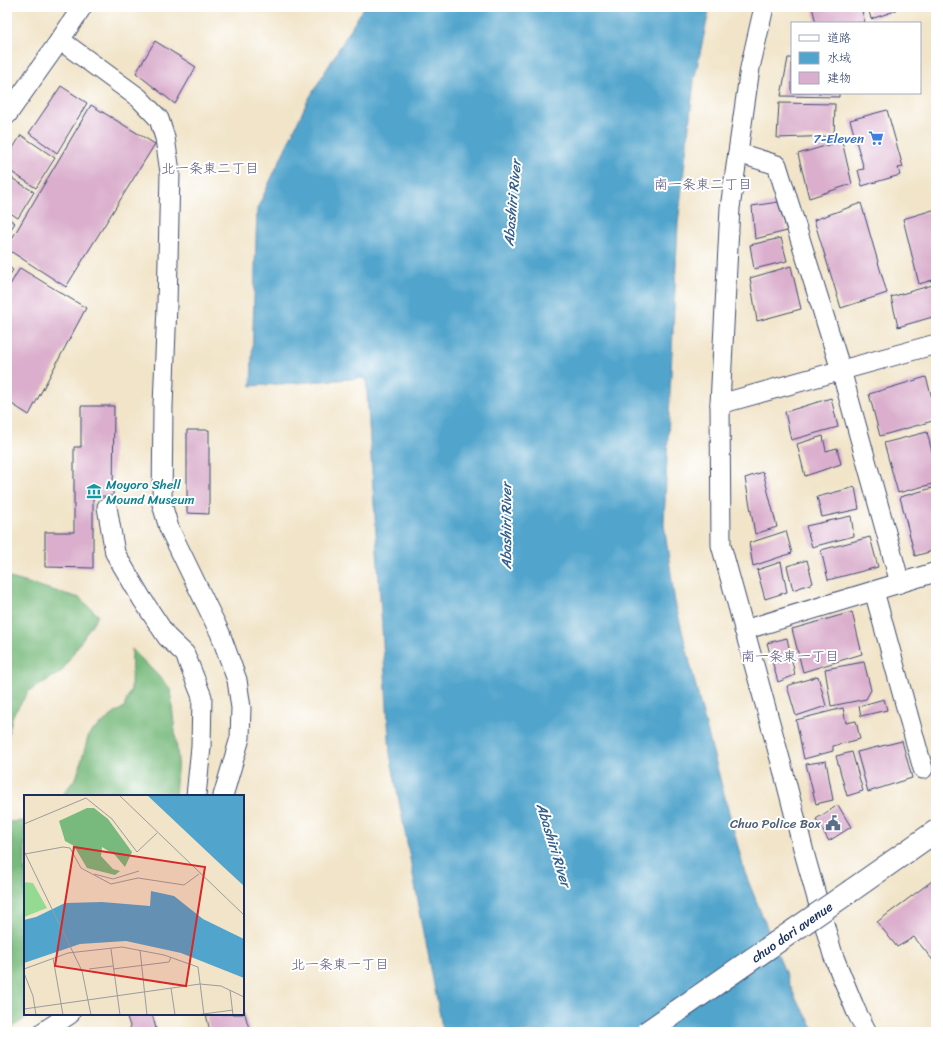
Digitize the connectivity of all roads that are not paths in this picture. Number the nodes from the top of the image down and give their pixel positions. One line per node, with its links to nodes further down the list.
1 (82, 7): 3 (street)
2 (764, 7): 5 (street)
3 (60, 40): 4 (street); 16 (street)
4 (7, 115)
5 (738, 153): 7 (street); 8 (street)
6 (936, 344): 7 (street)
7 (841, 370): 8 (street); 11 (street)
8 (720, 404): 13 (street)
9 (107, 506): 15 (street)
10 (936, 572): 11 (street)
11 (900, 583): 12 (street)
12 (874, 591): 13 (street); 14 (street)
13 (744, 630): 21 (street)
14 (924, 769)
15 (196, 795)
16 (223, 795)
17 (936, 831): 20 (highway, chuo dori avenue, bridge)
18 (68, 1015): 19 (street)
19 (43, 1032)
20 (647, 1032)
21 (866, 1032)

